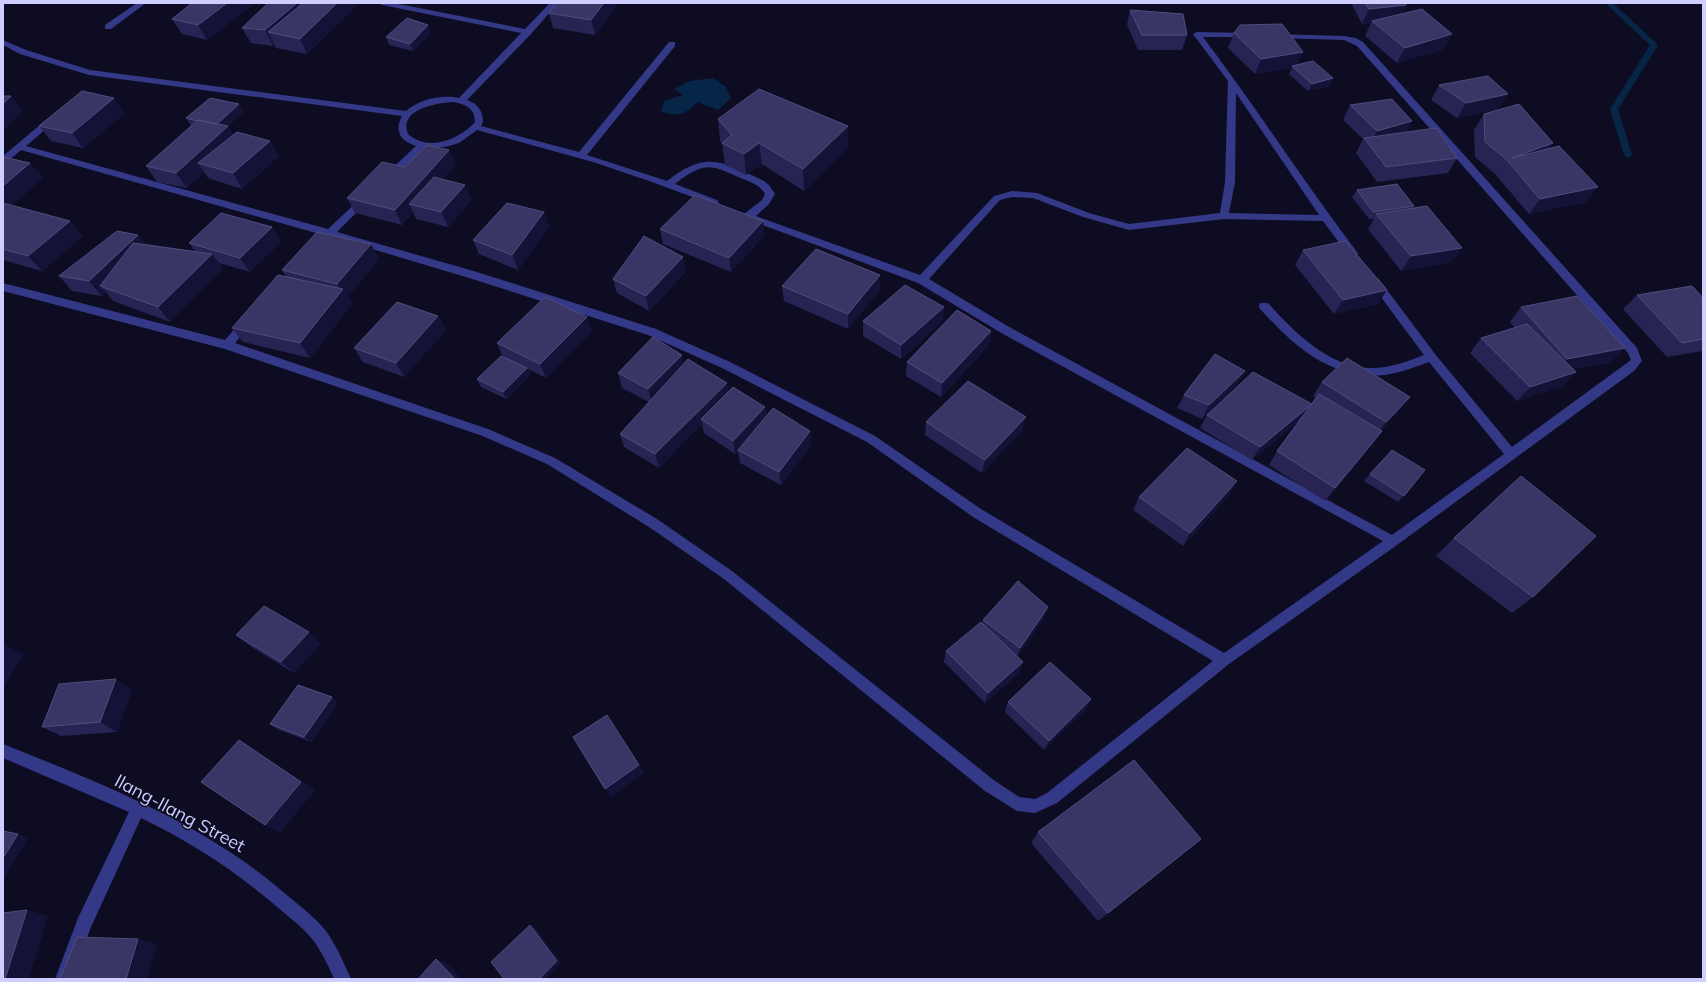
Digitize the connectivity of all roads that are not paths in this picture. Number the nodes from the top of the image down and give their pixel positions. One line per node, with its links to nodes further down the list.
1 (142, 3): 4 (street)
2 (382, 3): 5 (street)
3 (554, 3): 5 (street)
4 (108, 27)
5 (528, 32): 9 (street)
6 (3, 42): 10 (street)
7 (672, 44): 15 (street)
8 (1232, 81): 19 (street); 20 (street); 31 (street)
9 (462, 100): 10 (street); 12 (street)
10 (408, 114): 13 (street)
11 (50, 121): 14 (street)
12 (476, 127): 13 (street); 15 (street)
13 (423, 145): 21 (street)
14 (19, 147): 16 (street); 21 (street)
15 (582, 155): 17 (street)
16 (3, 161)
17 (669, 184): 18 (street); 18 (street)
18 (749, 216): 25 (street)
19 (1224, 216): 20 (street); 25 (street)
20 (1326, 218): 23 (street)
21 (329, 232): 22 (street); 33 (street)
22 (319, 244)
23 (1360, 263)
24 (1369, 275): 30 (street)
25 (922, 280): 32 (street)
26 (3, 287): 29 (street)
27 (1264, 306): 30 (street)
28 (252, 317): 29 (street)
29 (227, 345): 33 (street)
30 (1431, 357): 31 (street)
31 (1511, 454): 32 (street)
32 (1393, 541): 33 (street)
33 (1224, 660)
34 (3, 751): 35 (street, Ilang-Ilang Street)
35 (138, 809): 36 (street); 37 (street, Ilang-Ilang Street)
36 (63, 979)
37 (343, 979)

